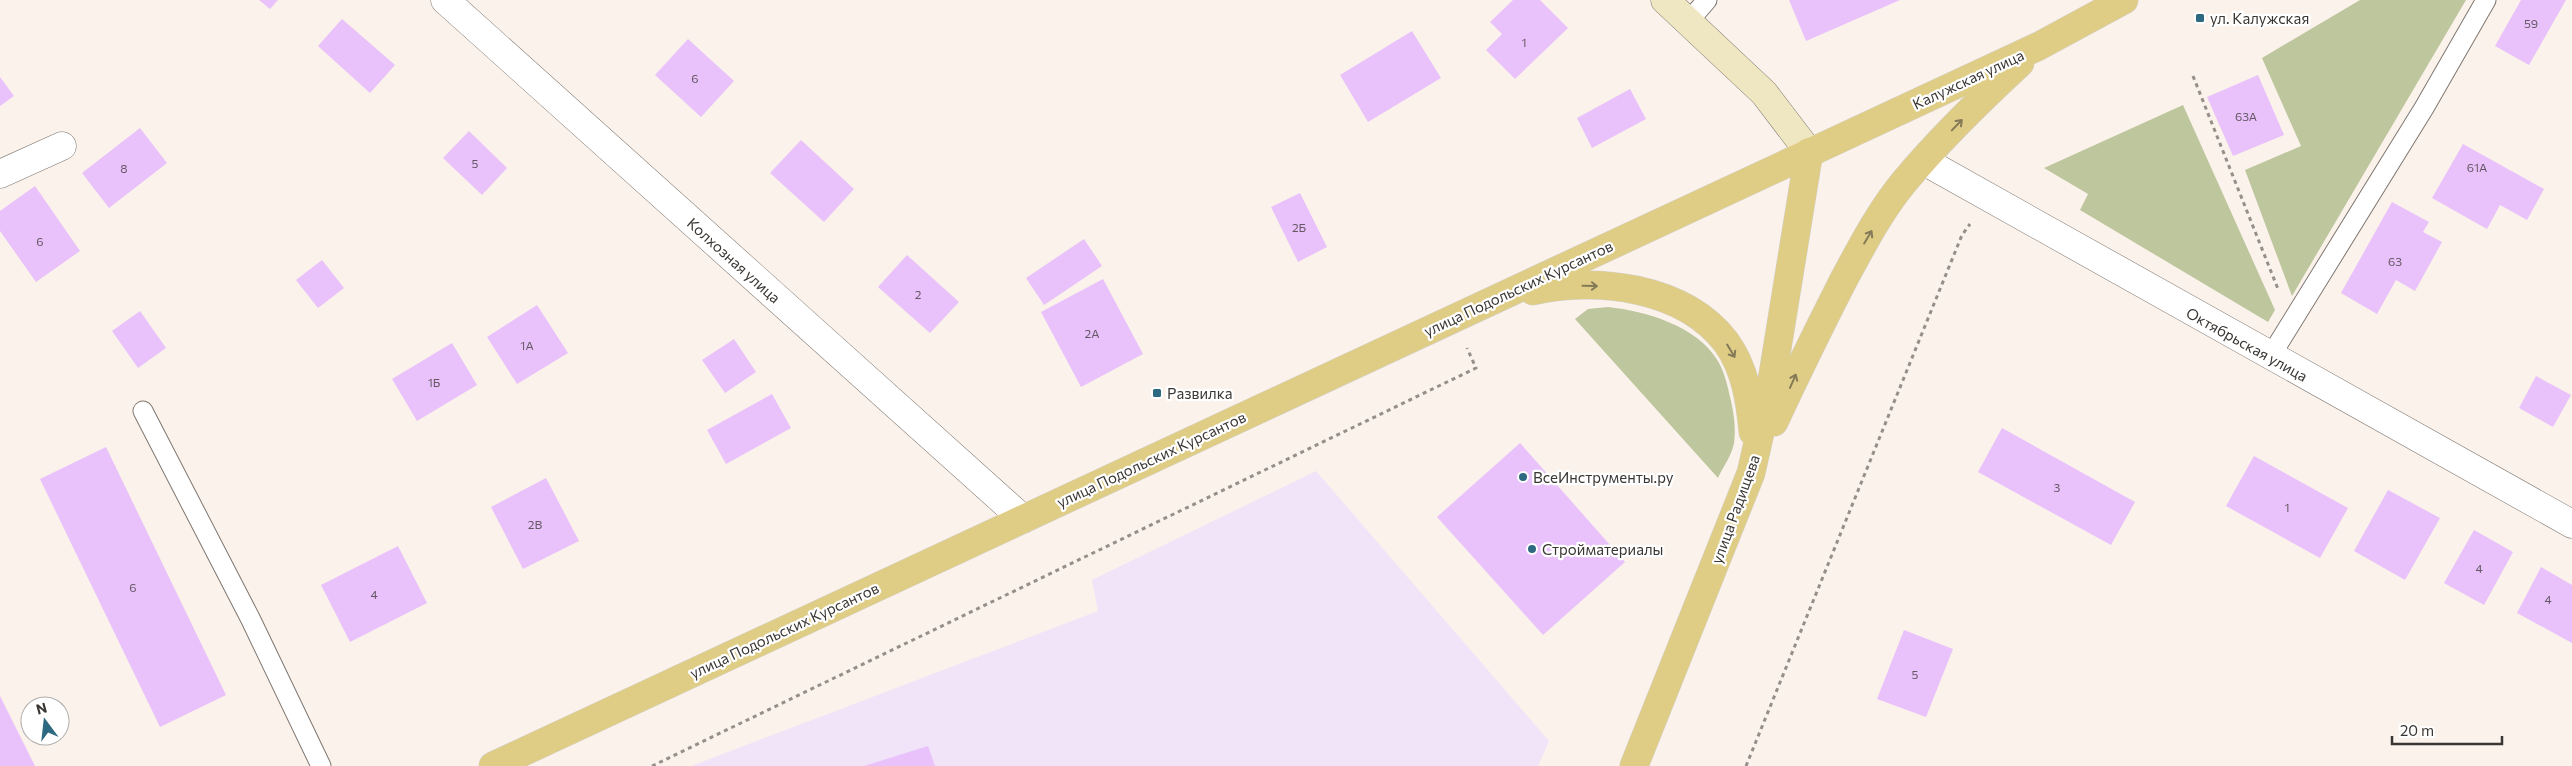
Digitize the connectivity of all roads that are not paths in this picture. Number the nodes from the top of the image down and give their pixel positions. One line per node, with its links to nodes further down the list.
1 (445, 0): 16 (street, Колхозная улица)
2 (1665, 0): 6 (street)
3 (1707, 0): 6 (lane)
4 (2124, 0): 7 (main road, Калужская улица)
5 (2486, 0): 13 (lane)
6 (1688, 22): 9 (street)
7 (2039, 46): 9 (main road, Калужская улица); 10 (main road, one-way to 7)
8 (62, 146): 11 (street)
9 (1809, 152): 12 (main road, улица Подольских Курсантов); 15 (main road, улица Радищева)
10 (1924, 161): 13 (street, Октябрьская улица); 15 (main road, one-way to 10)
11 (0, 174)
12 (1490, 302): 15 (main road, one-way to 15); 16 (main road, улица Подольских Курсантов)
13 (2270, 357): 17 (street, Октябрьская улица)
14 (143, 411): 18 (lane)
15 (1751, 473): 20 (main road, улица Радищева)
16 (1023, 519): 19 (main road, улица Подольских Курсантов)
17 (2572, 524)
18 (321, 766)
19 (493, 766)
20 (1634, 766)

